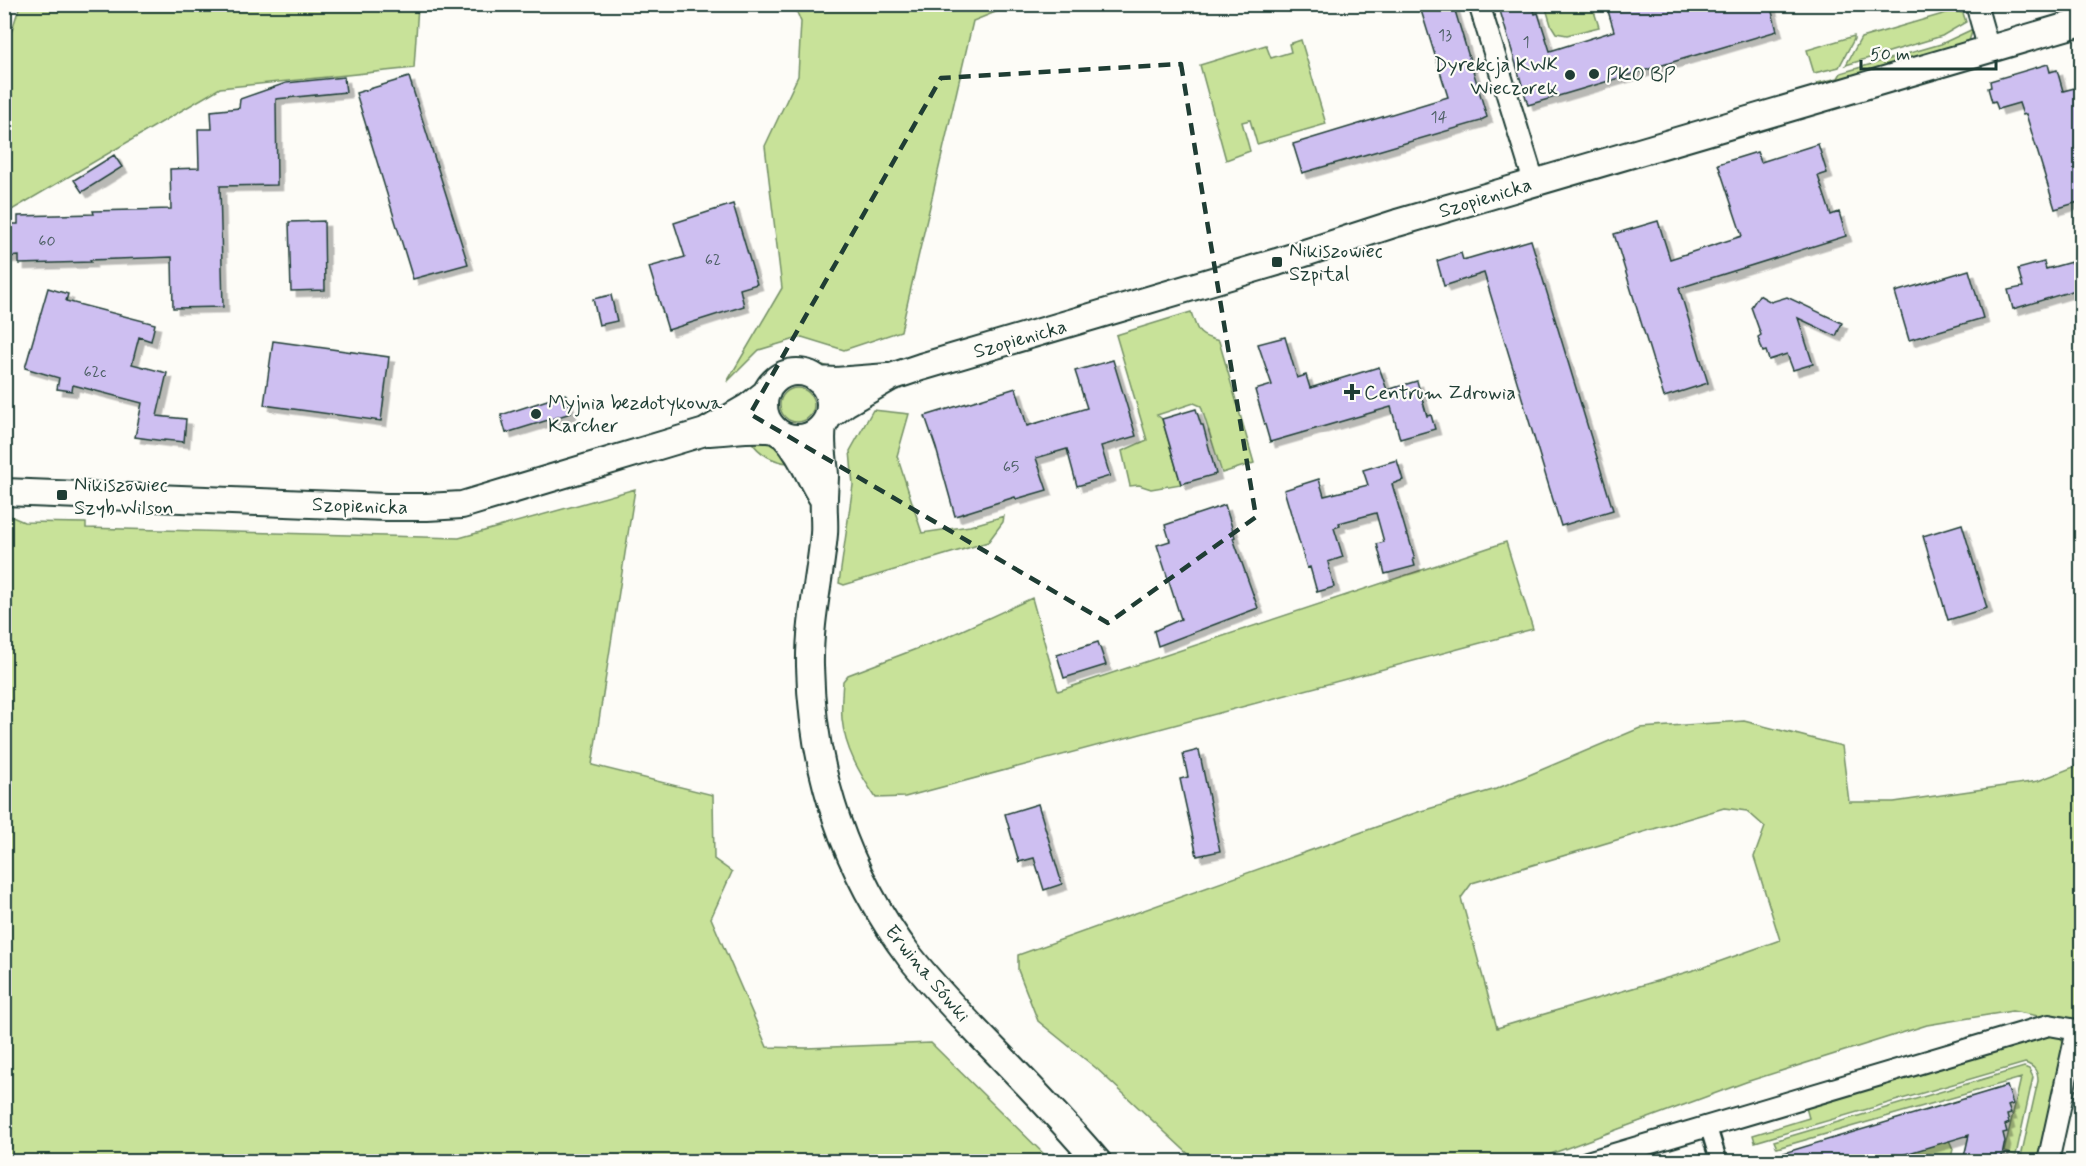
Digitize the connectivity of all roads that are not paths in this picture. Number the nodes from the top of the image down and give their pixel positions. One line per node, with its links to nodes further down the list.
1 (1479, 4): 5 (street)
2 (1976, 4): 4 (street)
3 (2082, 22): 4 (street, Szopienicka)
4 (1989, 50): 5 (street, Szopienicka)
5 (1534, 182): 6 (street, Szopienicka)
6 (891, 377): 7 (street, Szopienicka); 9 (street, Szopienicka)
7 (818, 380): 8 (street); 9 (street)
8 (767, 392): 10 (street, Szopienicka); 11 (street)
9 (825, 421): 11 (street); 13 (street, Erwina Sówki)
10 (705, 432): 11 (street, Szopienicka); 12 (street, Szopienicka)
11 (780, 433): 13 (street)
12 (4, 492)
13 (824, 499): 15 (street, Erwina Sówki)
14 (1708, 1126): 16 (street); 17 (street); 18 (street)
15 (1098, 1161)
16 (1587, 1161)
17 (1719, 1161)
18 (2048, 1161)

